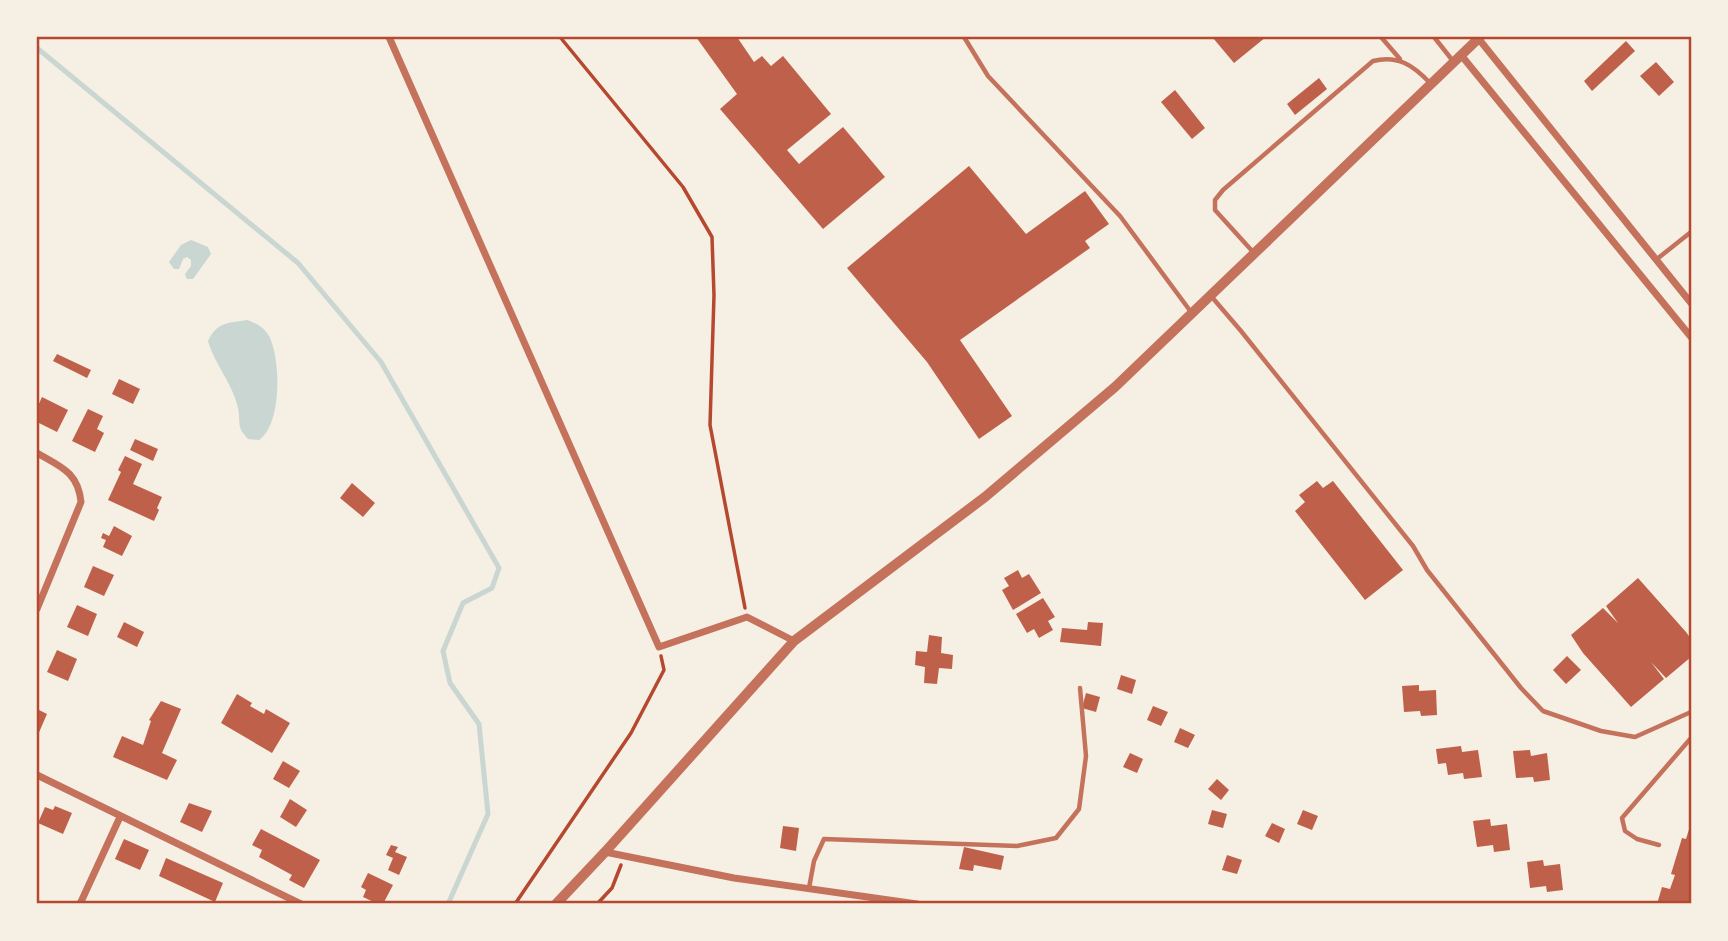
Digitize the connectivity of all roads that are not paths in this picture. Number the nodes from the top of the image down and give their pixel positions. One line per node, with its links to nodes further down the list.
1 (389, 37): 18 (street)
2 (964, 37): 14 (lane)
3 (1381, 37): 7 (lane)
4 (1434, 37): 6 (lane)
5 (1479, 37): 6 (street); 11 (street)
6 (1457, 58): 8 (street); 15 (street)
7 (1401, 60): 8 (lane); 10 (lane)
8 (1431, 83): 10 (street)
9 (1691, 232): 11 (lane)
10 (1254, 253): 12 (street)
11 (1656, 260): 13 (street)
12 (1210, 295): 14 (street); 20 (lane)
13 (1691, 303)
14 (1192, 313): 18 (street)
15 (1691, 337)
16 (37, 453): 17 (street)
17 (37, 609)
18 (794, 641): 25 (street)
19 (1080, 688): 26 (lane)
20 (1691, 712)
21 (1691, 738): 24 (lane)
22 (37, 775): 23 (street)
23 (120, 817): 28 (street); 29 (street)
24 (1659, 845)
25 (605, 852): 26 (street); 30 (street)
26 (809, 888): 27 (street)
27 (878, 901): 31 (street)
28 (80, 904)
29 (301, 904)
30 (556, 904)
31 (917, 904)

